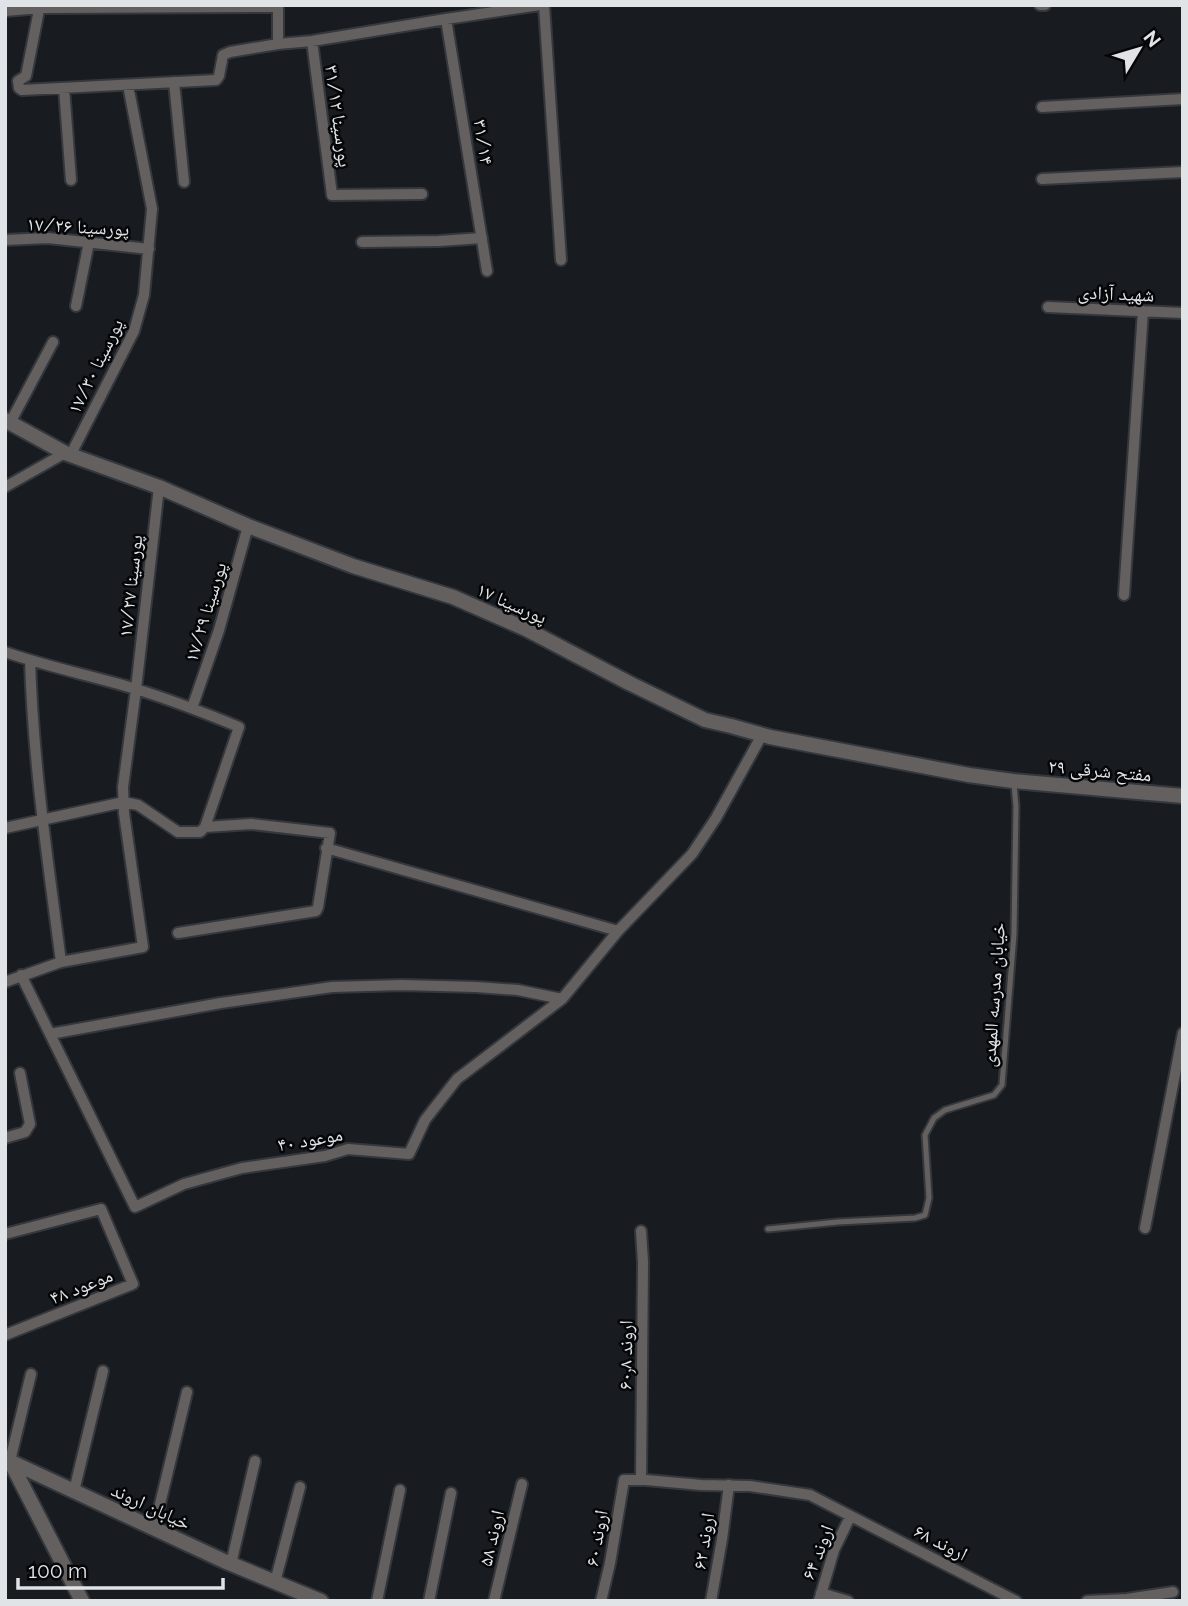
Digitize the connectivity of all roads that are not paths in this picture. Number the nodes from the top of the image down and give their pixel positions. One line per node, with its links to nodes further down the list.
1 (542, 5): 7 (street); 27 (street)
2 (1040, 5): 3 (street)
3 (1045, 5)
4 (278, 6): 5 (street); 9 (street)
5 (40, 7): 6 (street); 11 (street)
6 (5, 11)
7 (446, 19): 8 (street); 22 (street, ۳۱/۱۴)
8 (312, 41): 9 (street); 21 (street, پورسینا ۳۱/۱۲)
9 (278, 44): 12 (street)
10 (5, 81): 11 (street)
11 (18, 81): 14 (street)
12 (174, 82): 13 (street); 20 (street)
13 (128, 85): 14 (street); 26 (street, پورسینا ۱۷/۳۰)
14 (64, 88): 19 (street)
15 (1183, 99): 16 (street)
16 (1042, 107)
17 (1183, 172): 18 (street)
18 (1042, 179)
19 (71, 180)
20 (184, 181)
21 (422, 194)
22 (482, 238): 25 (street); 28 (street, ۳۱/۱۴)
23 (5, 240): 24 (street, پورسینا ۱۷/۲۶)
24 (89, 242): 26 (street, پورسینا ۱۷/۲۶); 29 (street)
25 (362, 242)
26 (149, 249): 35 (street, پورسینا ۱۷/۳۰)
27 (561, 260)
28 (488, 271)
29 (76, 306)
30 (1048, 307): 31 (street, شهید آزادی)
31 (1143, 312): 32 (street, شهید آزادی); 39 (street)
32 (1183, 313)
33 (53, 342): 34 (street)
34 (8, 421): 35 (street, پورسینا ۱۷)
35 (68, 453): 36 (street); 37 (street, پورسینا ۱۷)
36 (5, 487)
37 (159, 487): 38 (street, پورسینا ۱۷); 42 (street, پورسینا ۱۷/۲۷)
38 (248, 526): 43 (street, پورسینا ۱۷/۲۹); 44 (street, پورسینا ۱۷)
39 (1124, 595)
40 (5, 652): 41 (street)
41 (30, 660): 42 (street); 48 (street)
42 (136, 689): 43 (street); 47 (street, پورسینا ۱۷/۲۷)
43 (192, 708): 50 (street)
44 (762, 735): 45 (street, پورسینا ۱۷); 52 (street)
45 (1013, 781): 46 (street, مفتح شرقی ۲۹); 63 (lane, خیابان مدرسه المهدی)
46 (1183, 796)
47 (124, 802): 48 (street); 50 (street); 54 (street, پورسینا ۱۷/۲۷)
48 (43, 821): 49 (street); 54 (street)
49 (5, 828)
50 (205, 828): 51 (street)
51 (326, 849): 52 (street); 53 (street)
52 (618, 931): 57 (street)
53 (178, 933)
54 (61, 962): 55 (street)
55 (21, 975): 56 (street); 59 (street)
56 (5, 982)
57 (562, 999): 59 (street); 59 (street, موعود ۴۰)
58 (1183, 1032): 62 (street)
59 (50, 1034)
60 (20, 1073): 61 (street)
61 (5, 1138)
62 (1145, 1228)
63 (768, 1229)
64 (641, 1231): 73 (street, اروند ۶۰٫۸)
65 (5, 1234): 66 (street, موعود ۴۸)
66 (5, 1335)
67 (103, 1370): 78 (street)
68 (31, 1374): 70 (street)
69 (187, 1392): 81 (street)
70 (8, 1460): 78 (street, خیابان اروند); 87 (street)
71 (255, 1461): 82 (street)
72 (624, 1480): 73 (street, اروند ۶۸); 92 (street, اروند ۶۰)
73 (641, 1480): 75 (street, اروند ۶۸)
74 (522, 1484): 91 (street, اروند ۵۸)
75 (729, 1485): 80 (street, اروند ۶۸); 93 (street, اروند ۶۲)
76 (300, 1488): 83 (street)
77 (400, 1490): 89 (street)
78 (74, 1491): 81 (street, خیابان اروند)
79 (451, 1493): 90 (street)
80 (850, 1517): 85 (street, اروند ۶۴); 95 (street, اروند ۶۸)
81 (154, 1529): 82 (street, خیابان اروند)
82 (231, 1564): 83 (street, خیابان اروند)
83 (275, 1582): 88 (street, خیابان اروند)
84 (1173, 1592): 86 (street)
85 (820, 1597): 94 (street)
86 (1127, 1600): 96 (street)
87 (82, 1601)
88 (321, 1601)
89 (377, 1601)
90 (429, 1601)
91 (494, 1601)
92 (601, 1601)
93 (711, 1601)
94 (848, 1601)
95 (1016, 1601)
96 (1087, 1601)

